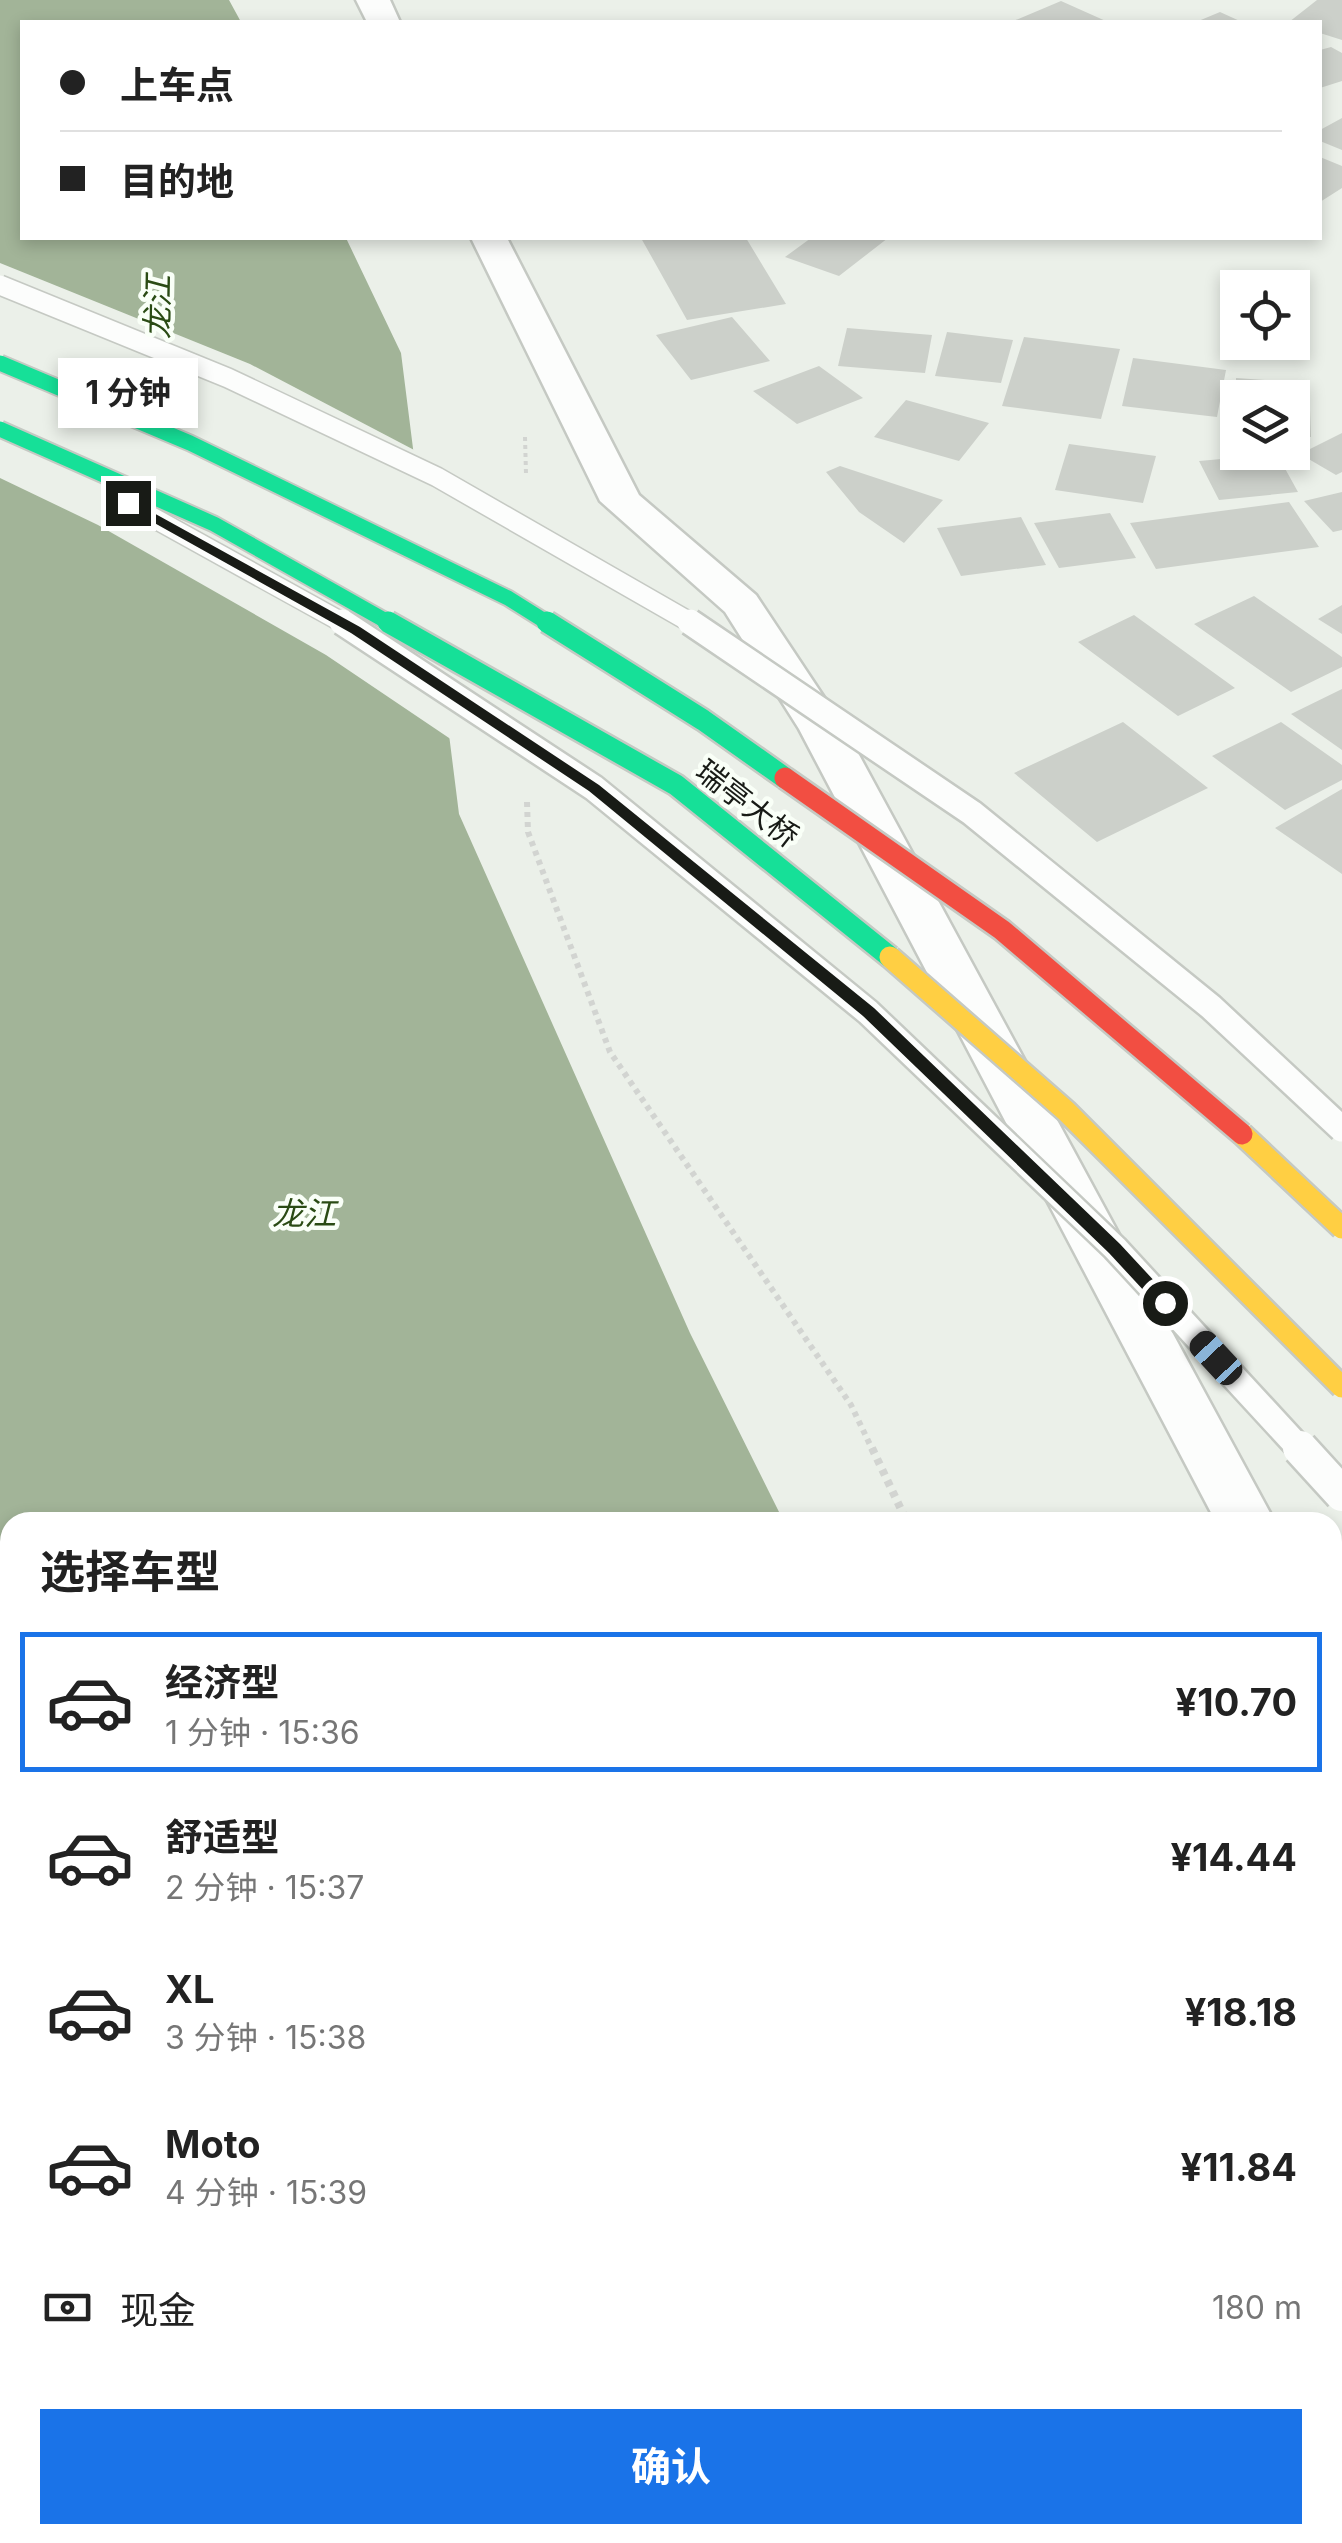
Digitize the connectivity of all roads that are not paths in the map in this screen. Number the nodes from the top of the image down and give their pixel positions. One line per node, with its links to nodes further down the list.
1 (490, 240): 10 (street)
2 (0, 285): 6 (lane, bridge)
3 (0, 364): 7 (main road, 瑞亭大桥, bridge)
4 (0, 429): 8 (main road, 瑞亭大桥, bridge)
5 (0, 442): 9 (lane, bridge)
6 (1342, 1129)
7 (1342, 1228)
8 (1342, 1388)
9 (1342, 1494)
10 (1241, 1512)

